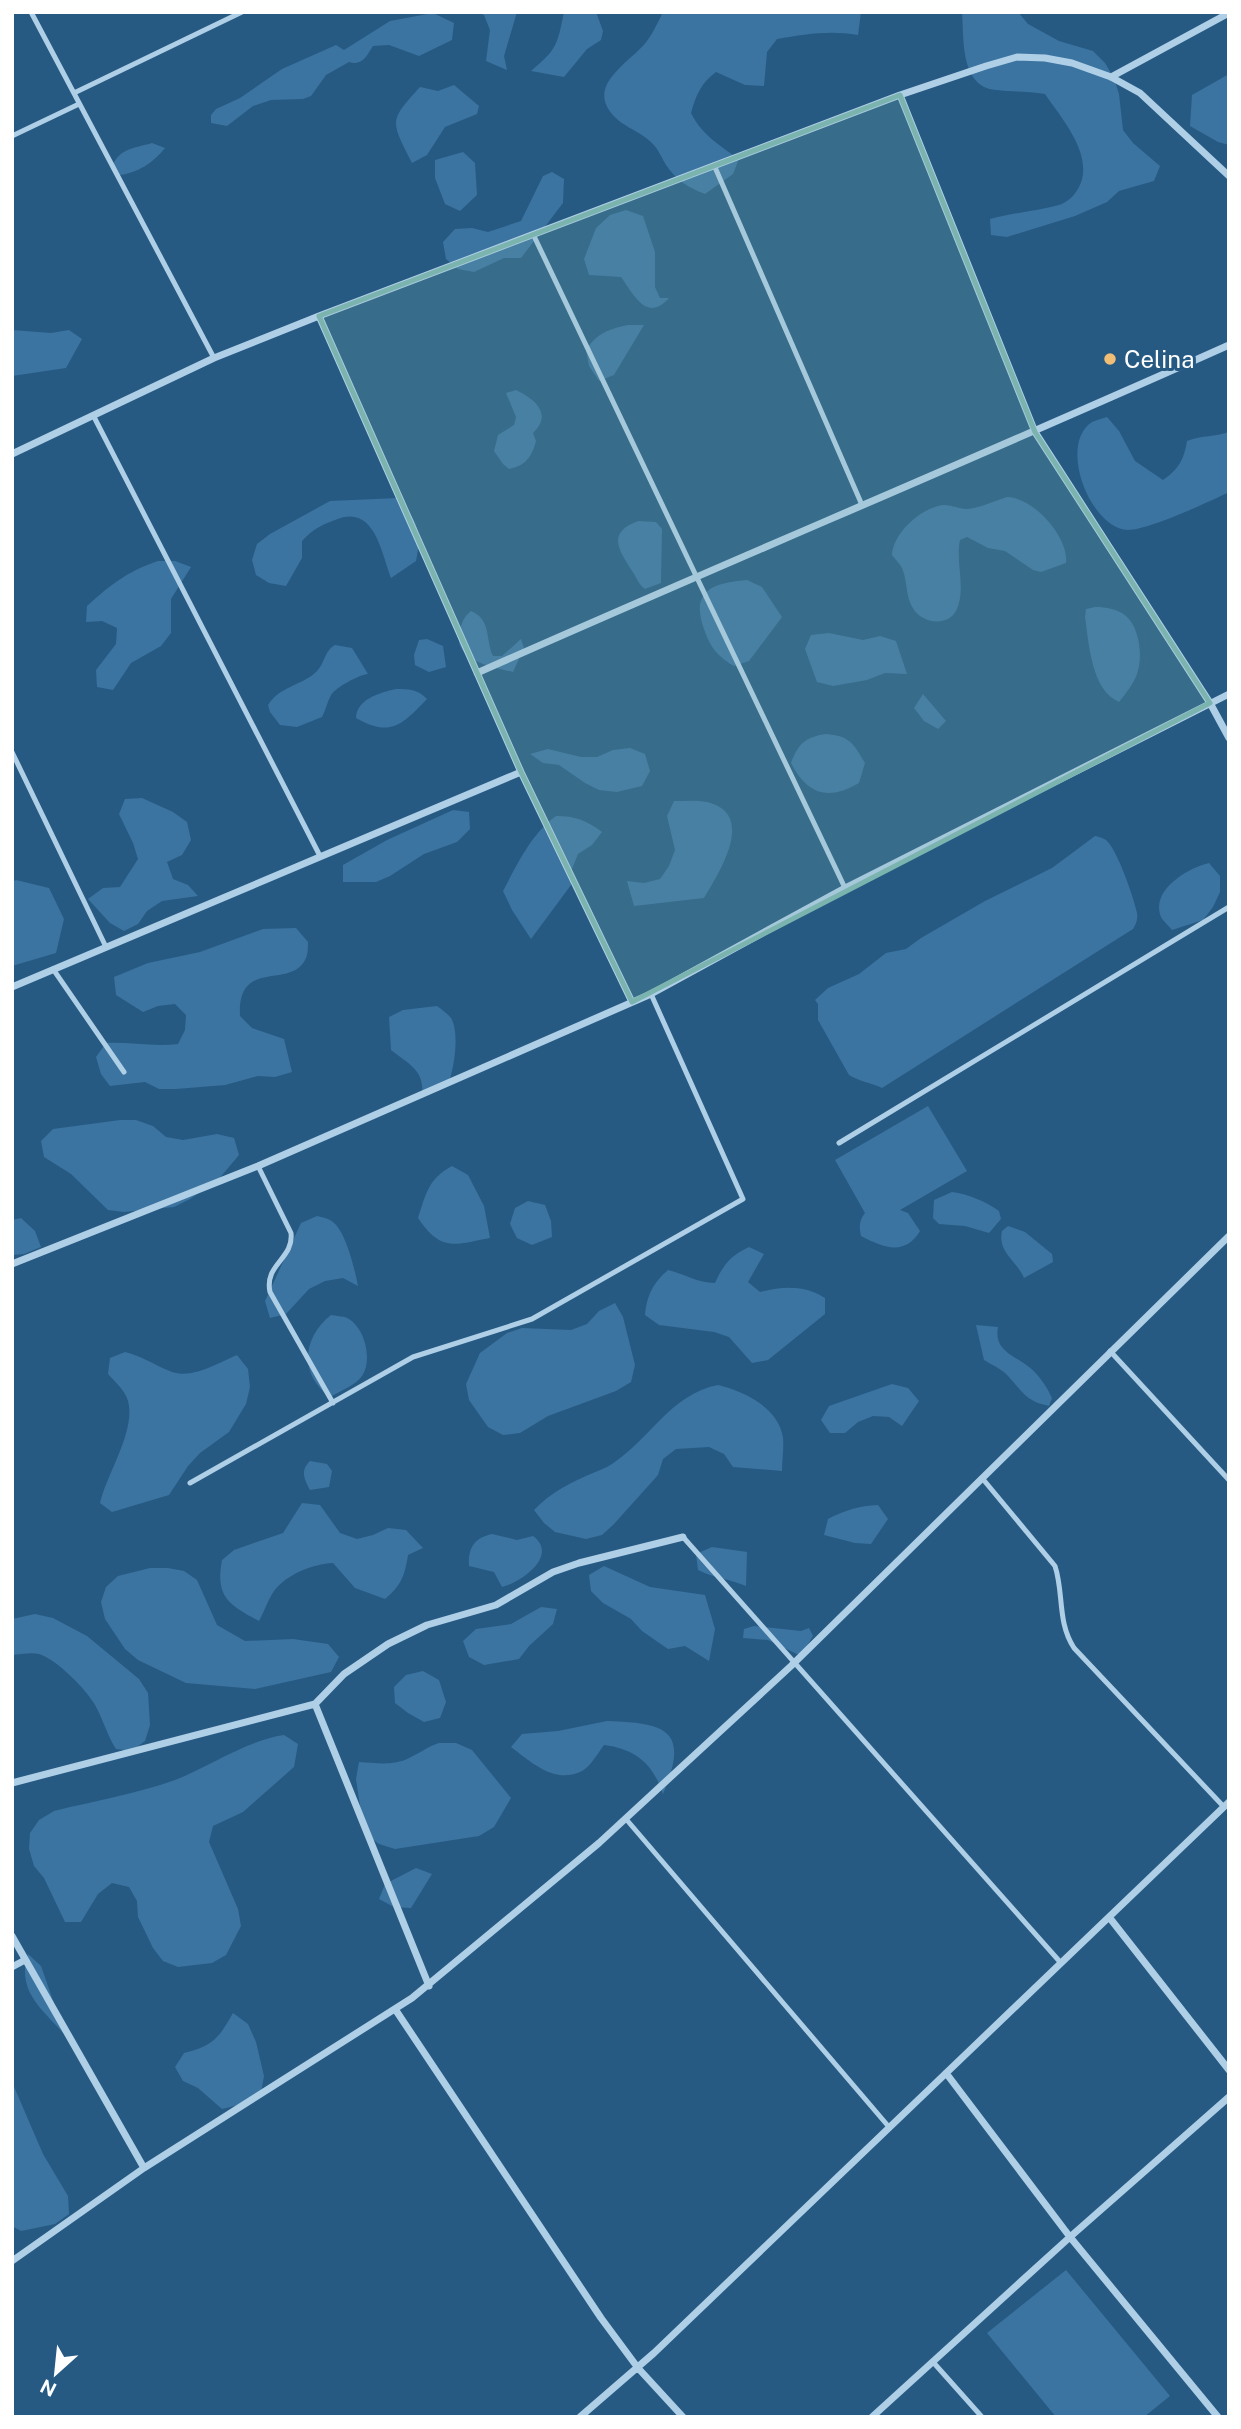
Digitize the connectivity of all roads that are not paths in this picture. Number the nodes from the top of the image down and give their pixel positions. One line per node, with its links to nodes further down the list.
1 (31, 12): 5 (lane)
2 (242, 12): 5 (lane)
3 (1229, 13): 4 (street)
4 (1111, 77): 6 (street); 10 (street)
5 (74, 93): 7 (lane)
6 (900, 95): 9 (street); 16 (street)
7 (79, 104): 8 (lane); 14 (lane)
8 (12, 136)
9 (715, 165): 11 (street); 18 (lane)
10 (1229, 176)
11 (533, 233): 12 (street); 19 (lane)
12 (319, 316): 14 (street); 20 (street)
13 (1229, 345): 16 (street)
14 (214, 358): 15 (street)
15 (93, 415): 17 (street); 26 (lane)
16 (1035, 432): 18 (street); 22 (street)
17 (12, 454)
18 (862, 505): 19 (street)
19 (696, 575): 20 (street); 27 (lane)
20 (477, 673): 25 (street)
21 (1229, 694): 22 (street)
22 (1210, 703): 23 (street); 27 (street)
23 (1229, 738)
24 (13, 756): 29 (lane)
25 (521, 772): 26 (street); 33 (street)
26 (320, 856): 29 (street)
27 (845, 888): 32 (street)
28 (1229, 907): 35 (lane)
29 (106, 947): 30 (street)
30 (53, 969): 31 (street); 34 (lane)
31 (12, 987)
32 (651, 994): 33 (street); 40 (lane)
33 (632, 1002): 36 (street)
34 (124, 1072)
35 (839, 1143)
36 (258, 1166): 38 (street); 40 (lane)
37 (1229, 1236): 39 (street)
38 (12, 1264)
39 (1110, 1351): 41 (street); 42 (lane)
40 (332, 1403): 43 (lane)
41 (982, 1478): 45 (street); 48 (lane)
42 (1229, 1480)
43 (190, 1483)
44 (683, 1537): 45 (lane); 46 (street)
45 (794, 1664): 49 (street); 53 (lane)
46 (315, 1704): 47 (street); 55 (street)
47 (12, 1783)
48 (1226, 1804): 50 (street)
49 (626, 1819): 55 (street); 60 (lane)
50 (1109, 1917): 53 (street); 57 (street)
51 (12, 1936): 52 (street)
52 (24, 1960): 54 (street); 61 (street)
53 (1061, 1963): 58 (street)
54 (12, 1967)
55 (429, 1986): 56 (street)
56 (395, 2010): 61 (street); 65 (street)
57 (1229, 2070)
58 (946, 2073): 60 (street); 62 (street)
59 (1229, 2096): 62 (street)
60 (890, 2127): 65 (street)
61 (144, 2168): 63 (street)
62 (1070, 2236): 64 (street); 70 (street)
63 (12, 2260)
64 (933, 2362): 68 (street); 69 (lane)
65 (638, 2368): 66 (street); 67 (street)
66 (580, 2417)
67 (683, 2417)
68 (872, 2417)
69 (982, 2417)
70 (1218, 2417)

